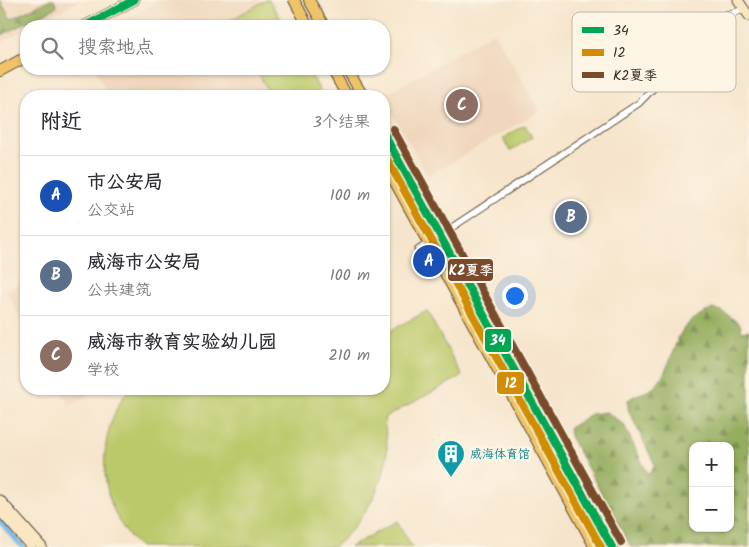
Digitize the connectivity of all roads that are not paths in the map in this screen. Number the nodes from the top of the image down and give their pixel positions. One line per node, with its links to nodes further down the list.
1 (134, 0): 6 (main road)
2 (294, 0): 7 (main road)
3 (309, 0): 8 (main road)
4 (738, 0): 5 (main road)
5 (746, 13)
6 (96, 20)
7 (305, 20)
8 (321, 20)
9 (20, 60): 10 (main road)
10 (0, 71)
11 (335, 75): 13 (main road)
12 (351, 75): 14 (main road)
13 (344, 90)
14 (359, 90)
15 (648, 92): 18 (street)
16 (390, 145): 18 (main road)
17 (390, 173): 19 (main road)
18 (441, 236): 19 (street); 26 (main road)
19 (429, 244): 20 (street); 25 (main road)
20 (418, 250)
21 (0, 500): 24 (main road)
22 (2, 516): 23 (main road)
23 (31, 547)
24 (42, 547)
25 (595, 547)
26 (612, 547)

